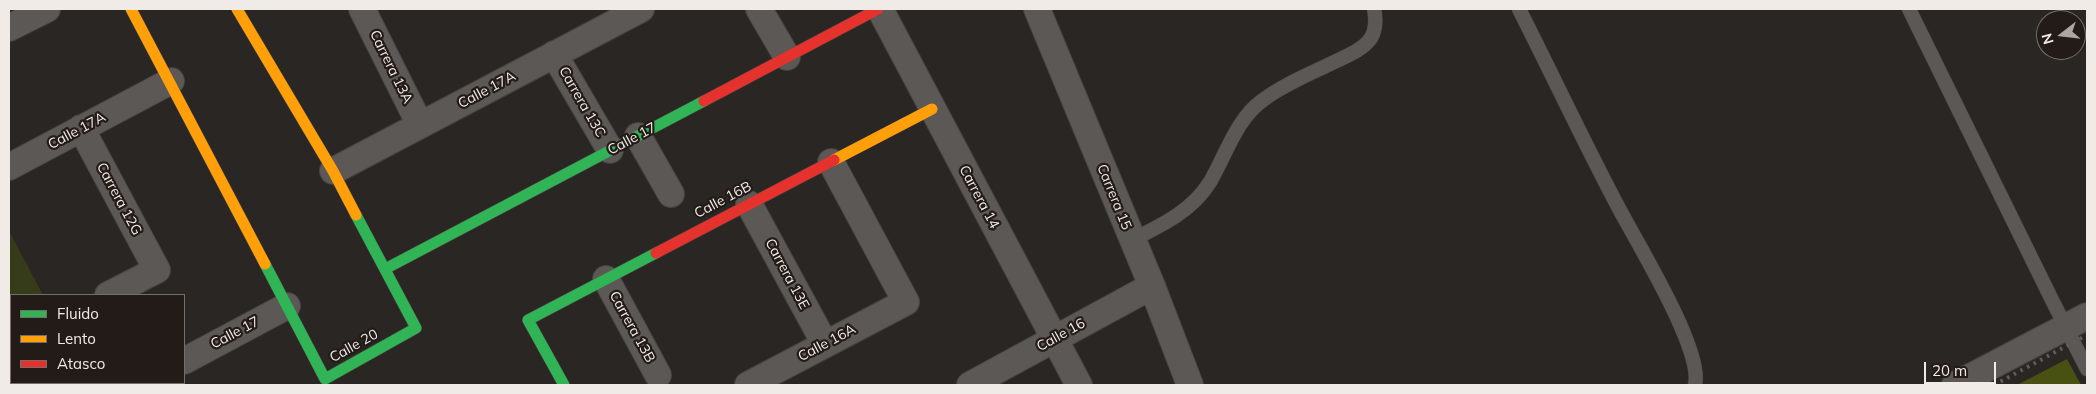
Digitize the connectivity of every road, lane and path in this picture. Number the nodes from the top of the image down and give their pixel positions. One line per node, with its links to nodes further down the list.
1 (47, 9): 12 (street)
2 (131, 9): 15 (street, Calle 20)
3 (237, 9): 23 (street, Calle 20)
4 (362, 9): 17 (street, Carrera 13A)
5 (641, 9): 13 (street, Calle 17A)
6 (759, 9): 14 (street)
7 (879, 9): 14 (street, Calle 17); 16 (street, Carrera 14)
8 (1037, 9): 26 (street, Carrera 15)
9 (1374, 9): 26 (lane)
10 (1519, 9): 43 (lane)
11 (1909, 9): 32 (lane)
12 (9, 28)
13 (554, 54): 17 (street, Calle 17A); 20 (street, Carrera 13C)
14 (786, 57): 19 (street, Calle 17)
15 (171, 81): 18 (street, Calle 17A); 31 (street, Calle 20)
16 (932, 109): 21 (street, Calle 16B); 33 (street, Carrera 14)
17 (420, 125): 23 (street, Calle 17A)
18 (81, 128): 22 (street, Calle 17A); 30 (street, Carrera 12G)
19 (638, 136): 20 (street, Calle 17); 24 (street)
20 (610, 150): 27 (street, Calle 17)
21 (831, 162): 25 (street, Calle 16B); 34 (street, Calle 16A)
22 (9, 166)
23 (333, 171): 27 (street, Calle 20)
24 (671, 194)
25 (749, 204): 28 (street, Calle 16B); 34 (street, Carrera 13E)
26 (1132, 240): 29 (street, Carrera 15)
27 (385, 269): 31 (street, Calle 20)
28 (606, 279): 37 (street, Carrera 13B); 38 (street, Calle 16B)
29 (1152, 286): 33 (street, Calle 16); 42 (street, Carrera 15)
30 (110, 294)
31 (287, 306): 35 (street, Calle 17)
32 (2076, 321): 36 (lane); 44 (street)
33 (1053, 340): 40 (street, Calle 16); 41 (street, Carrera 14)
34 (825, 344): 39 (street, Calle 16A)
35 (185, 360)
36 (2087, 369)
37 (658, 375)
38 (564, 385)
39 (748, 385)
40 (970, 385)
41 (1078, 385)
42 (1190, 385)
43 (1695, 385)
44 (1955, 385)

